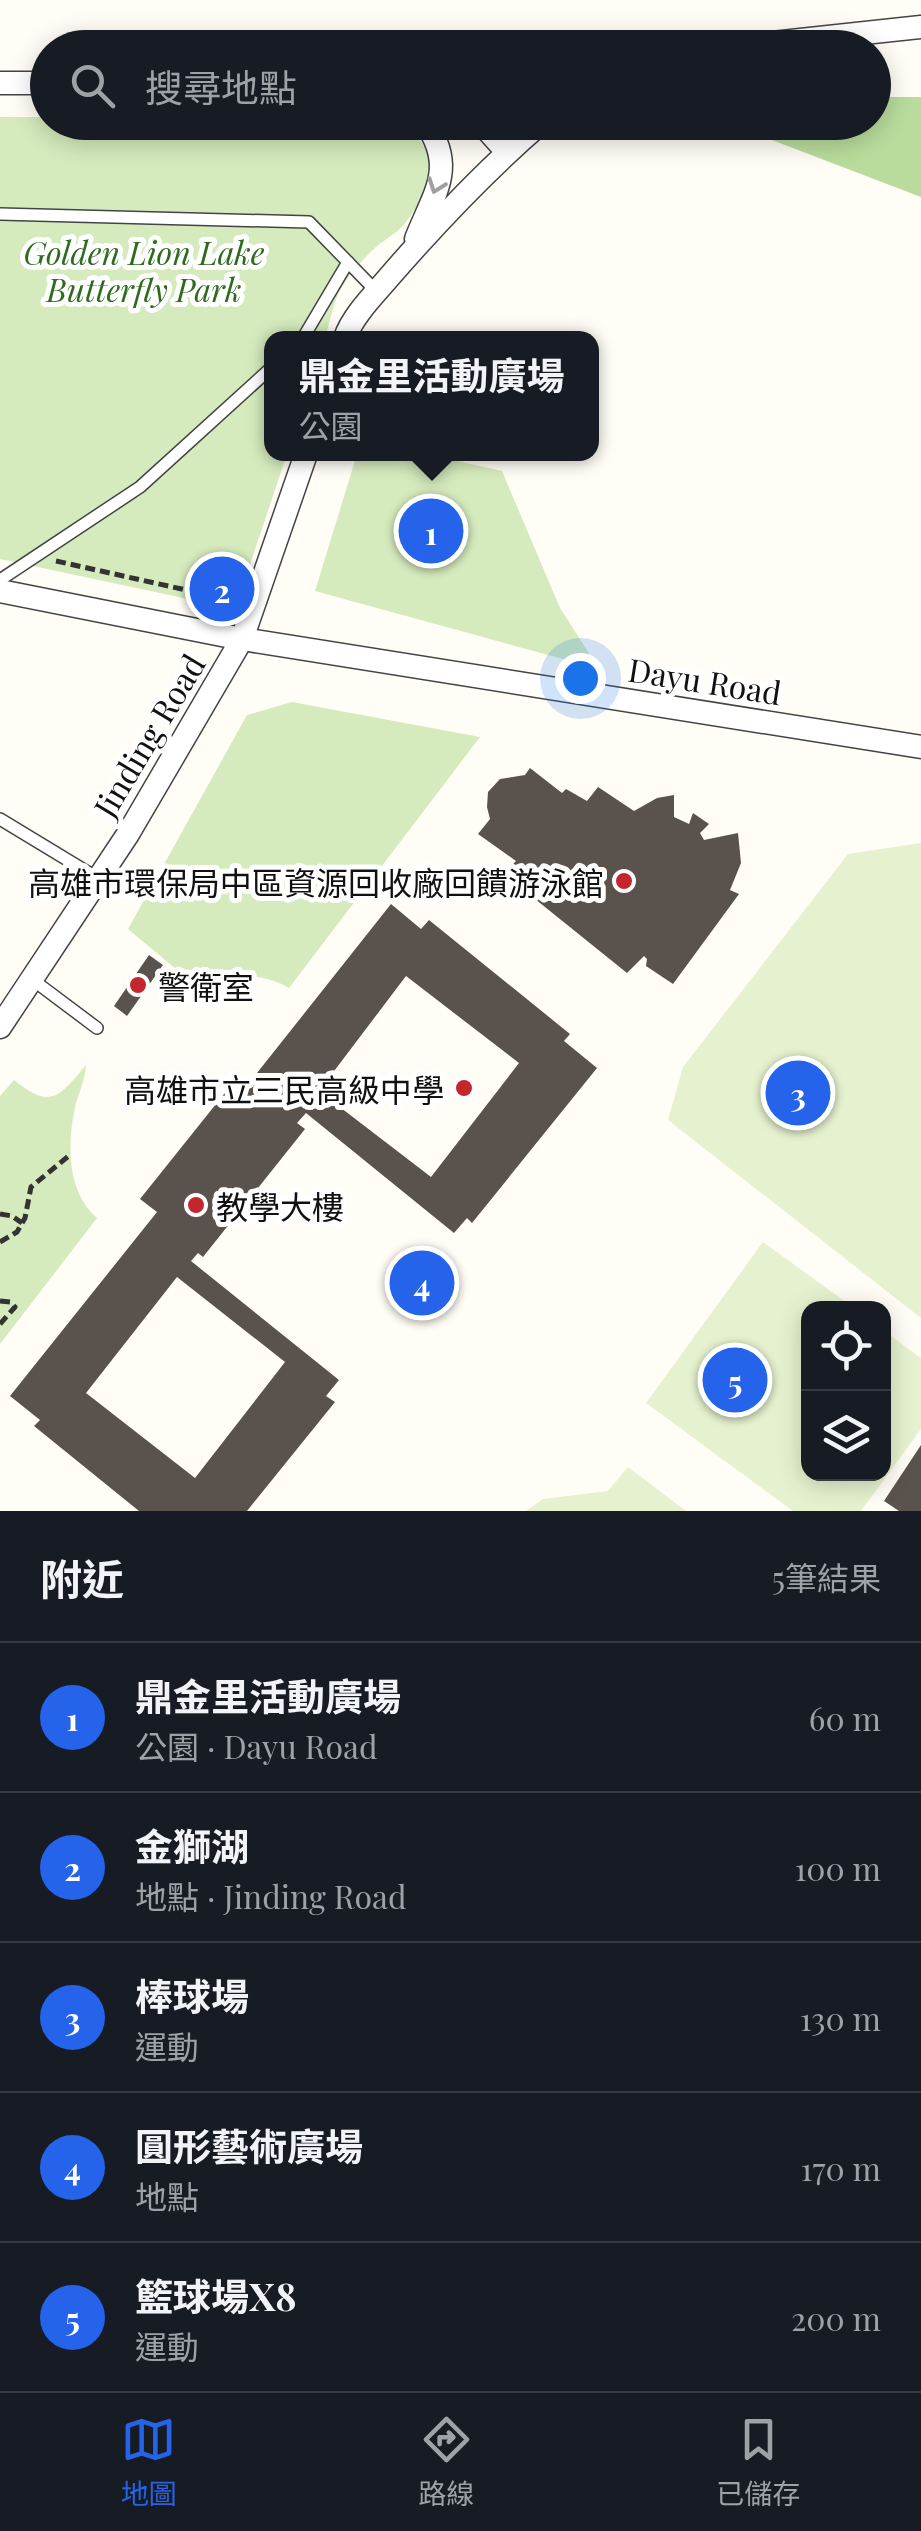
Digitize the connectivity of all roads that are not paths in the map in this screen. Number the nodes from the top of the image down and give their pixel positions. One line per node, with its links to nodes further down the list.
1 (921, 26): 2 (street)
2 (885, 30)
3 (0, 83): 4 (street)
4 (30, 83)
5 (437, 140): 10 (street, one-way to 10)
6 (496, 140): 8 (street)
7 (521, 140): 8 (street)
8 (507, 152): 10 (street)
9 (0, 214): 11 (lane)
10 (412, 251): 12 (street)
11 (348, 262): 12 (lane); 13 (lane)
12 (377, 292): 14 (street)
13 (307, 331)
14 (350, 331)
15 (264, 374): 17 (lane)
16 (304, 461): 19 (street, Jinding Road)
17 (0, 580)
18 (0, 590): 19 (street, Dayu Road)
19 (242, 640): 20 (street, Dayu Road); 22 (street, Jinding Road)
20 (921, 747)
21 (0, 819): 22 (lane)
22 (99, 880): 23 (street, Jinding Road)
23 (33, 980): 24 (street, Jinding Road); 25 (lane)
24 (0, 1028)
25 (97, 1028)

